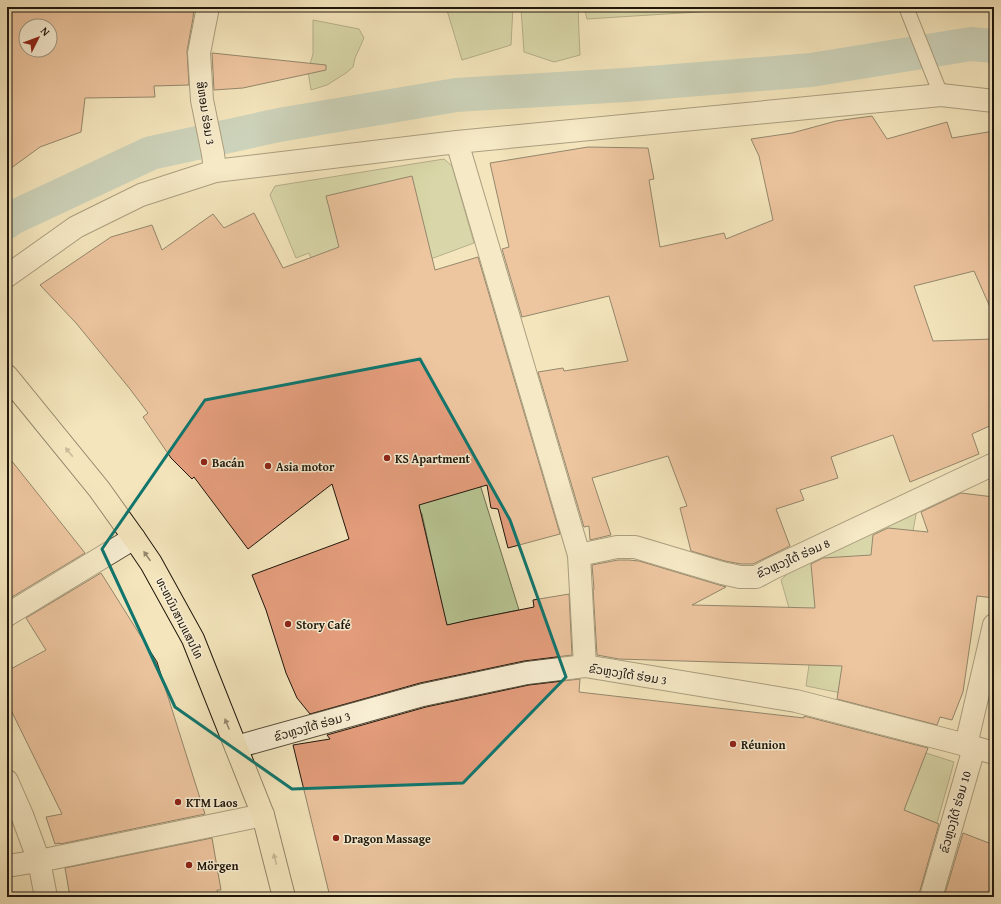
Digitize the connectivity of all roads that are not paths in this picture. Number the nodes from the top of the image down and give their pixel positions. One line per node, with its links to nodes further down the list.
1 (208, 7): 6 (street, ສີຫອມ ຮ່ອມ 3)
2 (906, 7): 3 (lane)
3 (940, 95): 4 (street); 5 (street)
4 (994, 101)
5 (457, 142): 6 (street); 11 (street)
6 (214, 162): 7 (street)
7 (7, 276)
8 (7, 376): 10 (highway, ທະຫນົນສາມແສນໄທ, one-way to 8)
9 (994, 464): 11 (street, ຂົວຫຼວງໃຕ້ ຮ່ອມ 8)
10 (134, 538): 12 (street); 15 (highway, ທະຫນົນສາມແສນໄທ, one-way to 10)
11 (579, 555): 14 (street)
12 (7, 615)
13 (994, 625): 16 (street, ຂົວຫຼວງໃຕ້ ຮ່ອມ 10)
14 (585, 666): 15 (street, ຂົວຫຼວງໃຕ້ ຮ່ອມ 3); 16 (street, ຂົວຫຼວງໃຕ້ ຮ່ອມ 3)
15 (236, 747): 18 (highway, ທະຫນົນສາມແສນໄທ)
16 (978, 749): 23 (street, ຂົວຫຼວງໃຕ້ ຮ່ອມ 10)
17 (7, 782): 19 (street)
18 (263, 815): 19 (street); 22 (highway, ທະຫນົນສາມແສນໄທ, one-way to 18)
19 (39, 861): 20 (street); 21 (street)
20 (7, 866)
21 (46, 897)
22 (284, 897)
23 (931, 897)

